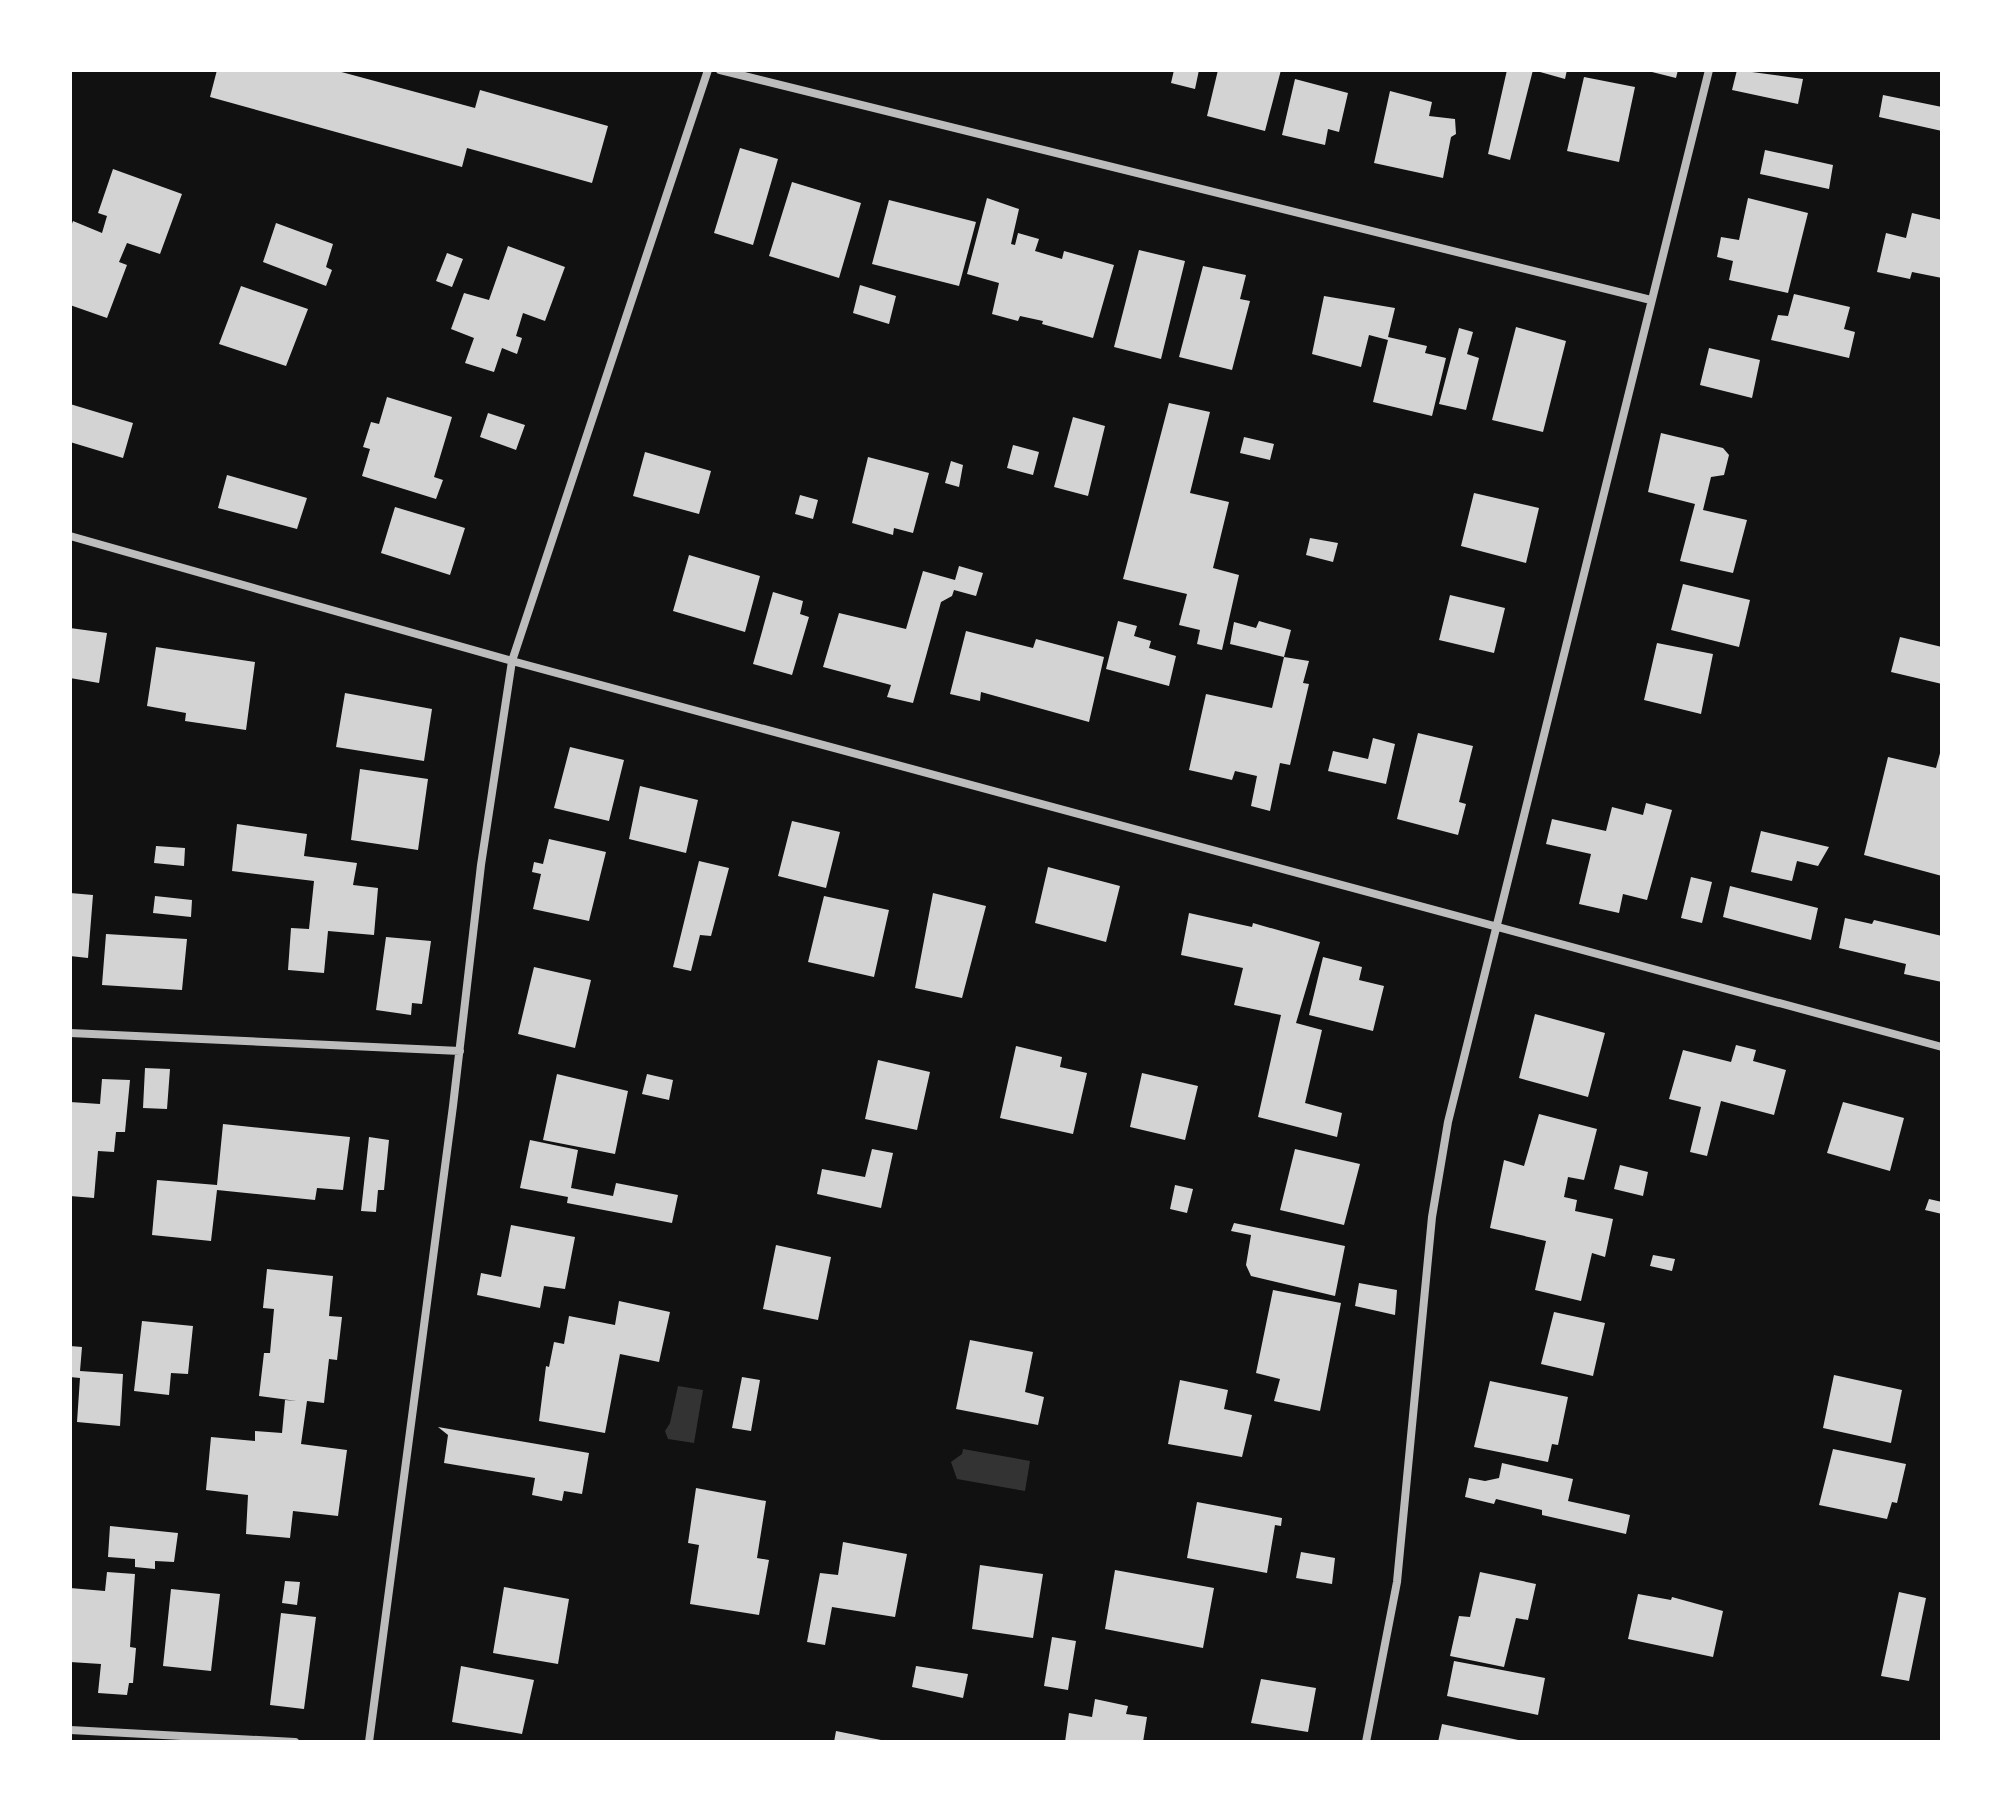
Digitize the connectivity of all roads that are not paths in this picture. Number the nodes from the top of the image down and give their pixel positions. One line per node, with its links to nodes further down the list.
1 (708, 70): 6 (street)
2 (720, 70): 4 (street)
3 (1709, 70): 4 (street)
4 (1651, 300): 7 (street)
5 (70, 536): 6 (street)
6 (512, 661): 7 (street); 10 (street)
7 (1496, 925): 9 (street); 14 (street)
8 (70, 1033): 10 (street)
9 (1942, 1047)
10 (460, 1051): 13 (street)
11 (70, 1730): 12 (street)
12 (295, 1742)
13 (369, 1742)
14 (1366, 1742)

